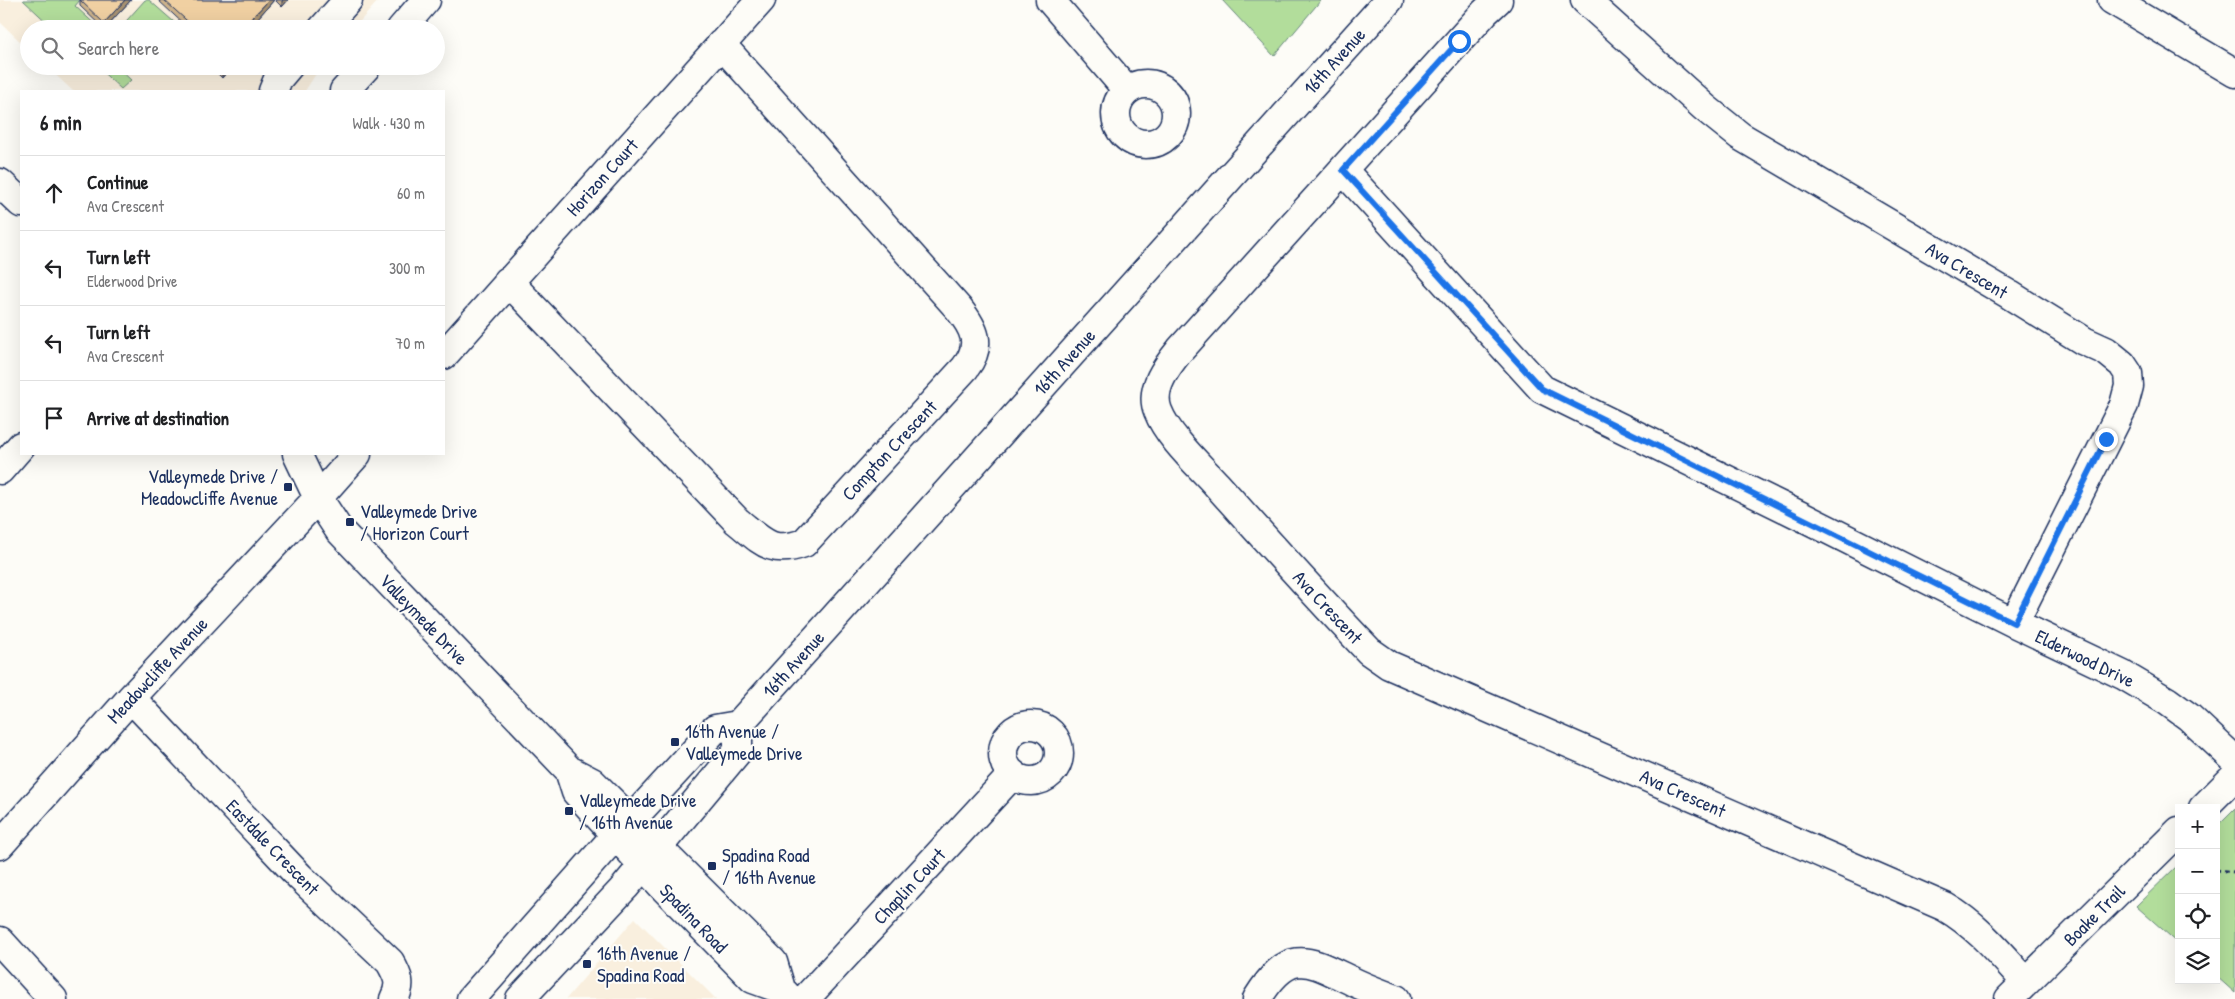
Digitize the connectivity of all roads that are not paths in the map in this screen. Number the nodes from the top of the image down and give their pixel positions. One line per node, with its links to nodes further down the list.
1 (348, 0): 9 (street)
2 (426, 0): 10 (street)
3 (761, 0): 11 (street, Horizon Court)
4 (1050, 0): 17 (street)
5 (1389, 0): 30 (street, 16th Avenue)
6 (1498, 0): 18 (street, Ava Crescent)
7 (1585, 0): 28 (street, Ava Crescent)
8 (2112, 0): 12 (street)
9 (330, 20)
10 (408, 20)
11 (721, 44): 21 (street, Horizon Court); 21 (street, Compton Crescent)
12 (2235, 73)
13 (281, 75): 15 (street)
14 (359, 75): 16 (street)
15 (273, 90)
16 (345, 90)
17 (1127, 90)
18 (1343, 170): 28 (street, Elderwood Drive); 40 (street, Ava Crescent)
19 (0, 183): 20 (street)
20 (20, 202)
21 (508, 281): 22 (street, Horizon Court)
22 (445, 354)
23 (20, 447): 26 (street)
24 (297, 455): 27 (street, Valleymede Drive)
25 (356, 455): 27 (street)
26 (0, 470)
27 (318, 498): 29 (street, Meadowcliffe Avenue); 35 (street, Valleymede Drive)
28 (2014, 623): 31 (street, Elderwood Drive)
29 (131, 698): 37 (street, Meadowcliffe Avenue); 43 (street, Eastdale Crescent)
30 (738, 725): 35 (street); 38 (street)
31 (2235, 760)
32 (1013, 774): 41 (street, Chaplin Court)
33 (2235, 776): 34 (street)
34 (2206, 804)
35 (623, 828): 38 (street, Spadina Road); 44 (street)
36 (2175, 835): 40 (street, Boake Trail)
37 (0, 845)
38 (650, 856): 41 (street, Spadina Road); 45 (street)
39 (0, 941): 42 (street)
40 (2018, 991)
41 (792, 996)
42 (53, 999)
43 (394, 999)
44 (471, 999)
45 (520, 999)
46 (1257, 999): 47 (street)
47 (1396, 999)

